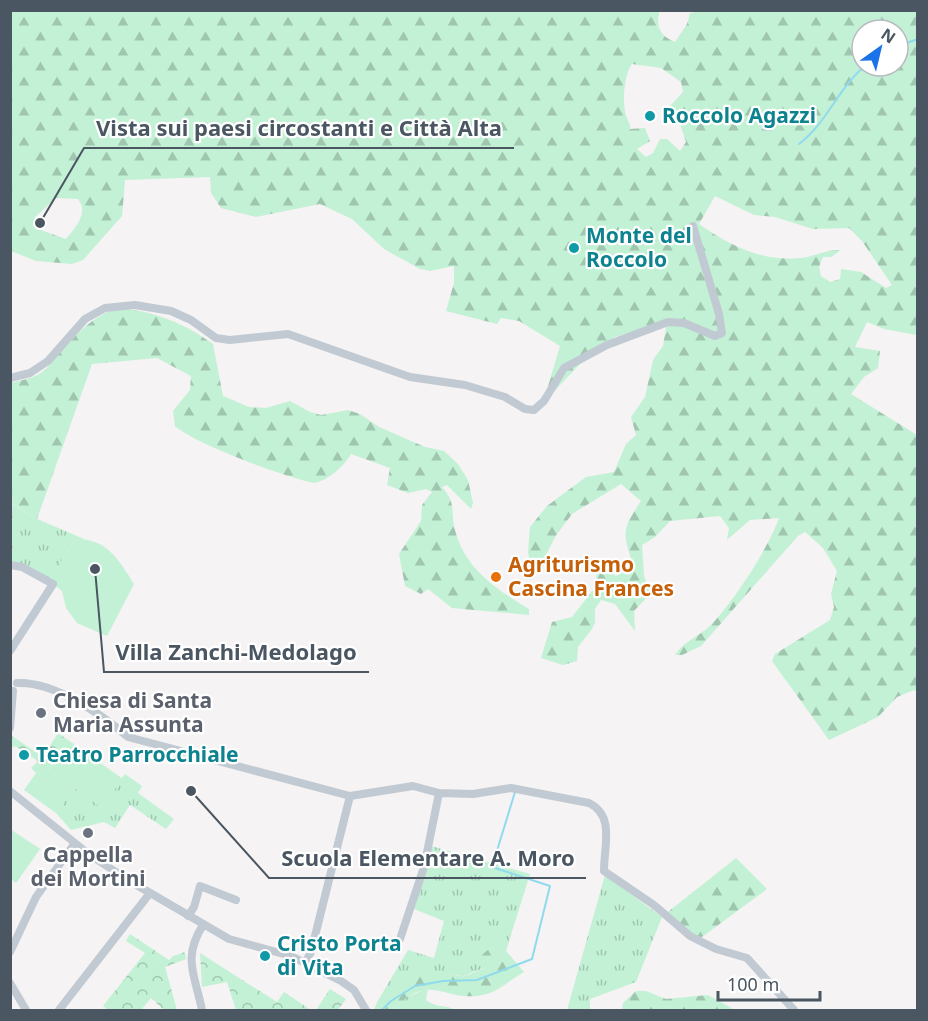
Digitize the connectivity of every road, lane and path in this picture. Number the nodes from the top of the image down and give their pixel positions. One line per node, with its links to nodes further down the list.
1 (693, 226): 2 (street)
2 (10, 378)
3 (10, 565): 4 (street)
4 (10, 651)
5 (14, 681): 6 (street); 10 (street)
6 (12, 691): 7 (street)
7 (10, 728)
8 (10, 791): 11 (street)
9 (439, 793): 10 (street); 16 (street); 24 (street)
10 (350, 796): 18 (street)
11 (75, 843): 12 (street); 17 (street)
12 (150, 893): 14 (street); 21 (street)
13 (236, 900): 14 (street)
14 (188, 916): 15 (street)
15 (203, 924): 18 (street); 22 (street)
16 (400, 939)
17 (10, 952)
18 (305, 963): 23 (street)
19 (10, 983): 20 (street)
20 (26, 1011)
21 (59, 1011)
22 (202, 1011)
23 (366, 1011)
24 (794, 1011)

